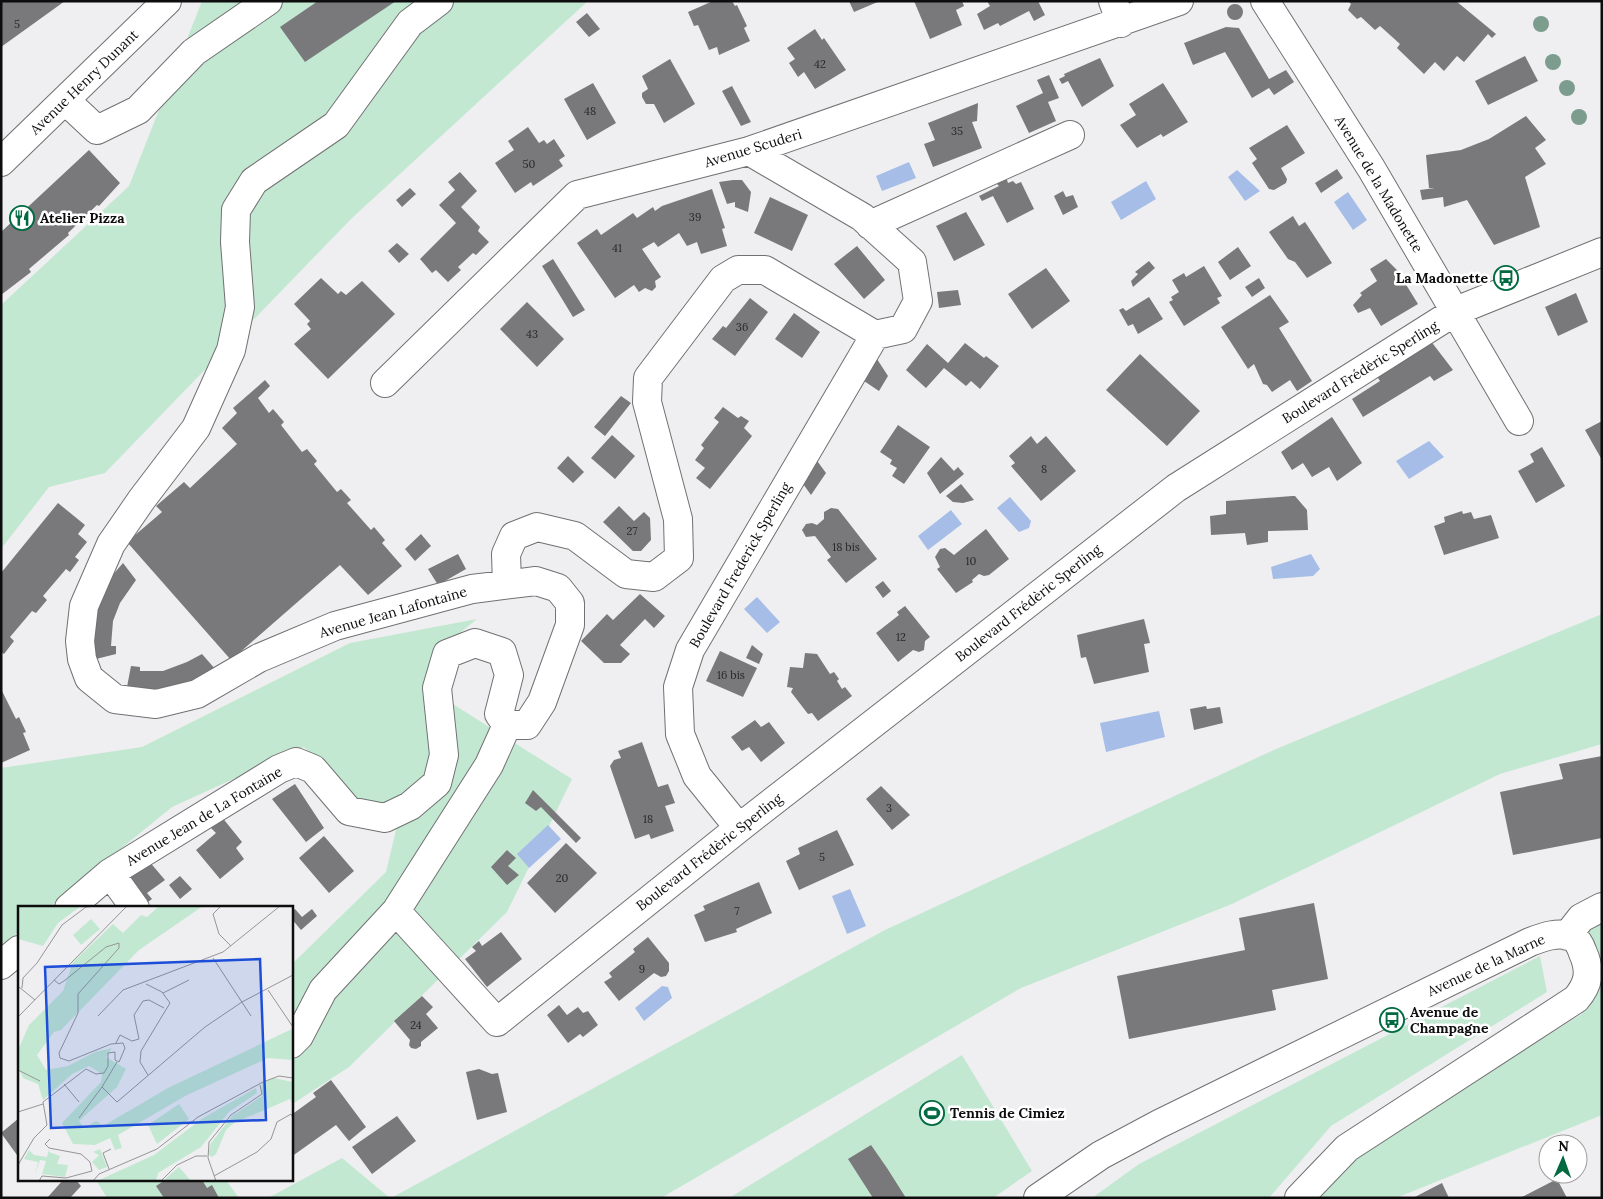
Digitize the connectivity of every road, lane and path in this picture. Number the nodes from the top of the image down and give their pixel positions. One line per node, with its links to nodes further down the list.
1 (167, 1): 7 (street, Avenue Henry Dunant)
2 (268, 1): 7 (street)
3 (439, 1): 17 (street, Avenue Jean Lafontaine)
4 (1179, 1): 6 (street, Avenue Scuderi)
5 (1265, 1): 13 (street, Avenue de la Madonette)
6 (1117, 12): 9 (street, Avenue Scuderi)
7 (66, 101): 10 (street, Avenue Henry Dunant)
8 (1070, 135): 11 (street)
9 (749, 151): 11 (street); 15 (street, Avenue Scuderi)
10 (1, 162)
11 (870, 225): 14 (street)
12 (1602, 252): 13 (street, Boulevard Frédèric Sperling)
13 (1456, 311): 16 (street, Avenue de la Madonette); 19 (street, Boulevard Frédèric Sperling)
14 (875, 335): 17 (street); 19 (street, Boulevard Frederick Sperling)
15 (385, 383)
16 (1519, 421)
17 (507, 583): 18 (street)
18 (507, 725): 20 (street, Avenue Jean de La Fontaine); 24 (street)
19 (739, 828): 24 (street, Boulevard Frédèric Sperling)
20 (110, 873): 21 (street, Avenue Jean de La Fontaine); 22 (street)
21 (71, 906)
22 (134, 906)
23 (1602, 907): 25 (street)
24 (396, 911): 28 (street)
25 (1567, 936): 29 (street, Avenue de la Marne); 30 (street)
26 (18, 951): 27 (street)
27 (1, 965)
28 (292, 1043)
29 (1038, 1198)
30 (1299, 1198)

